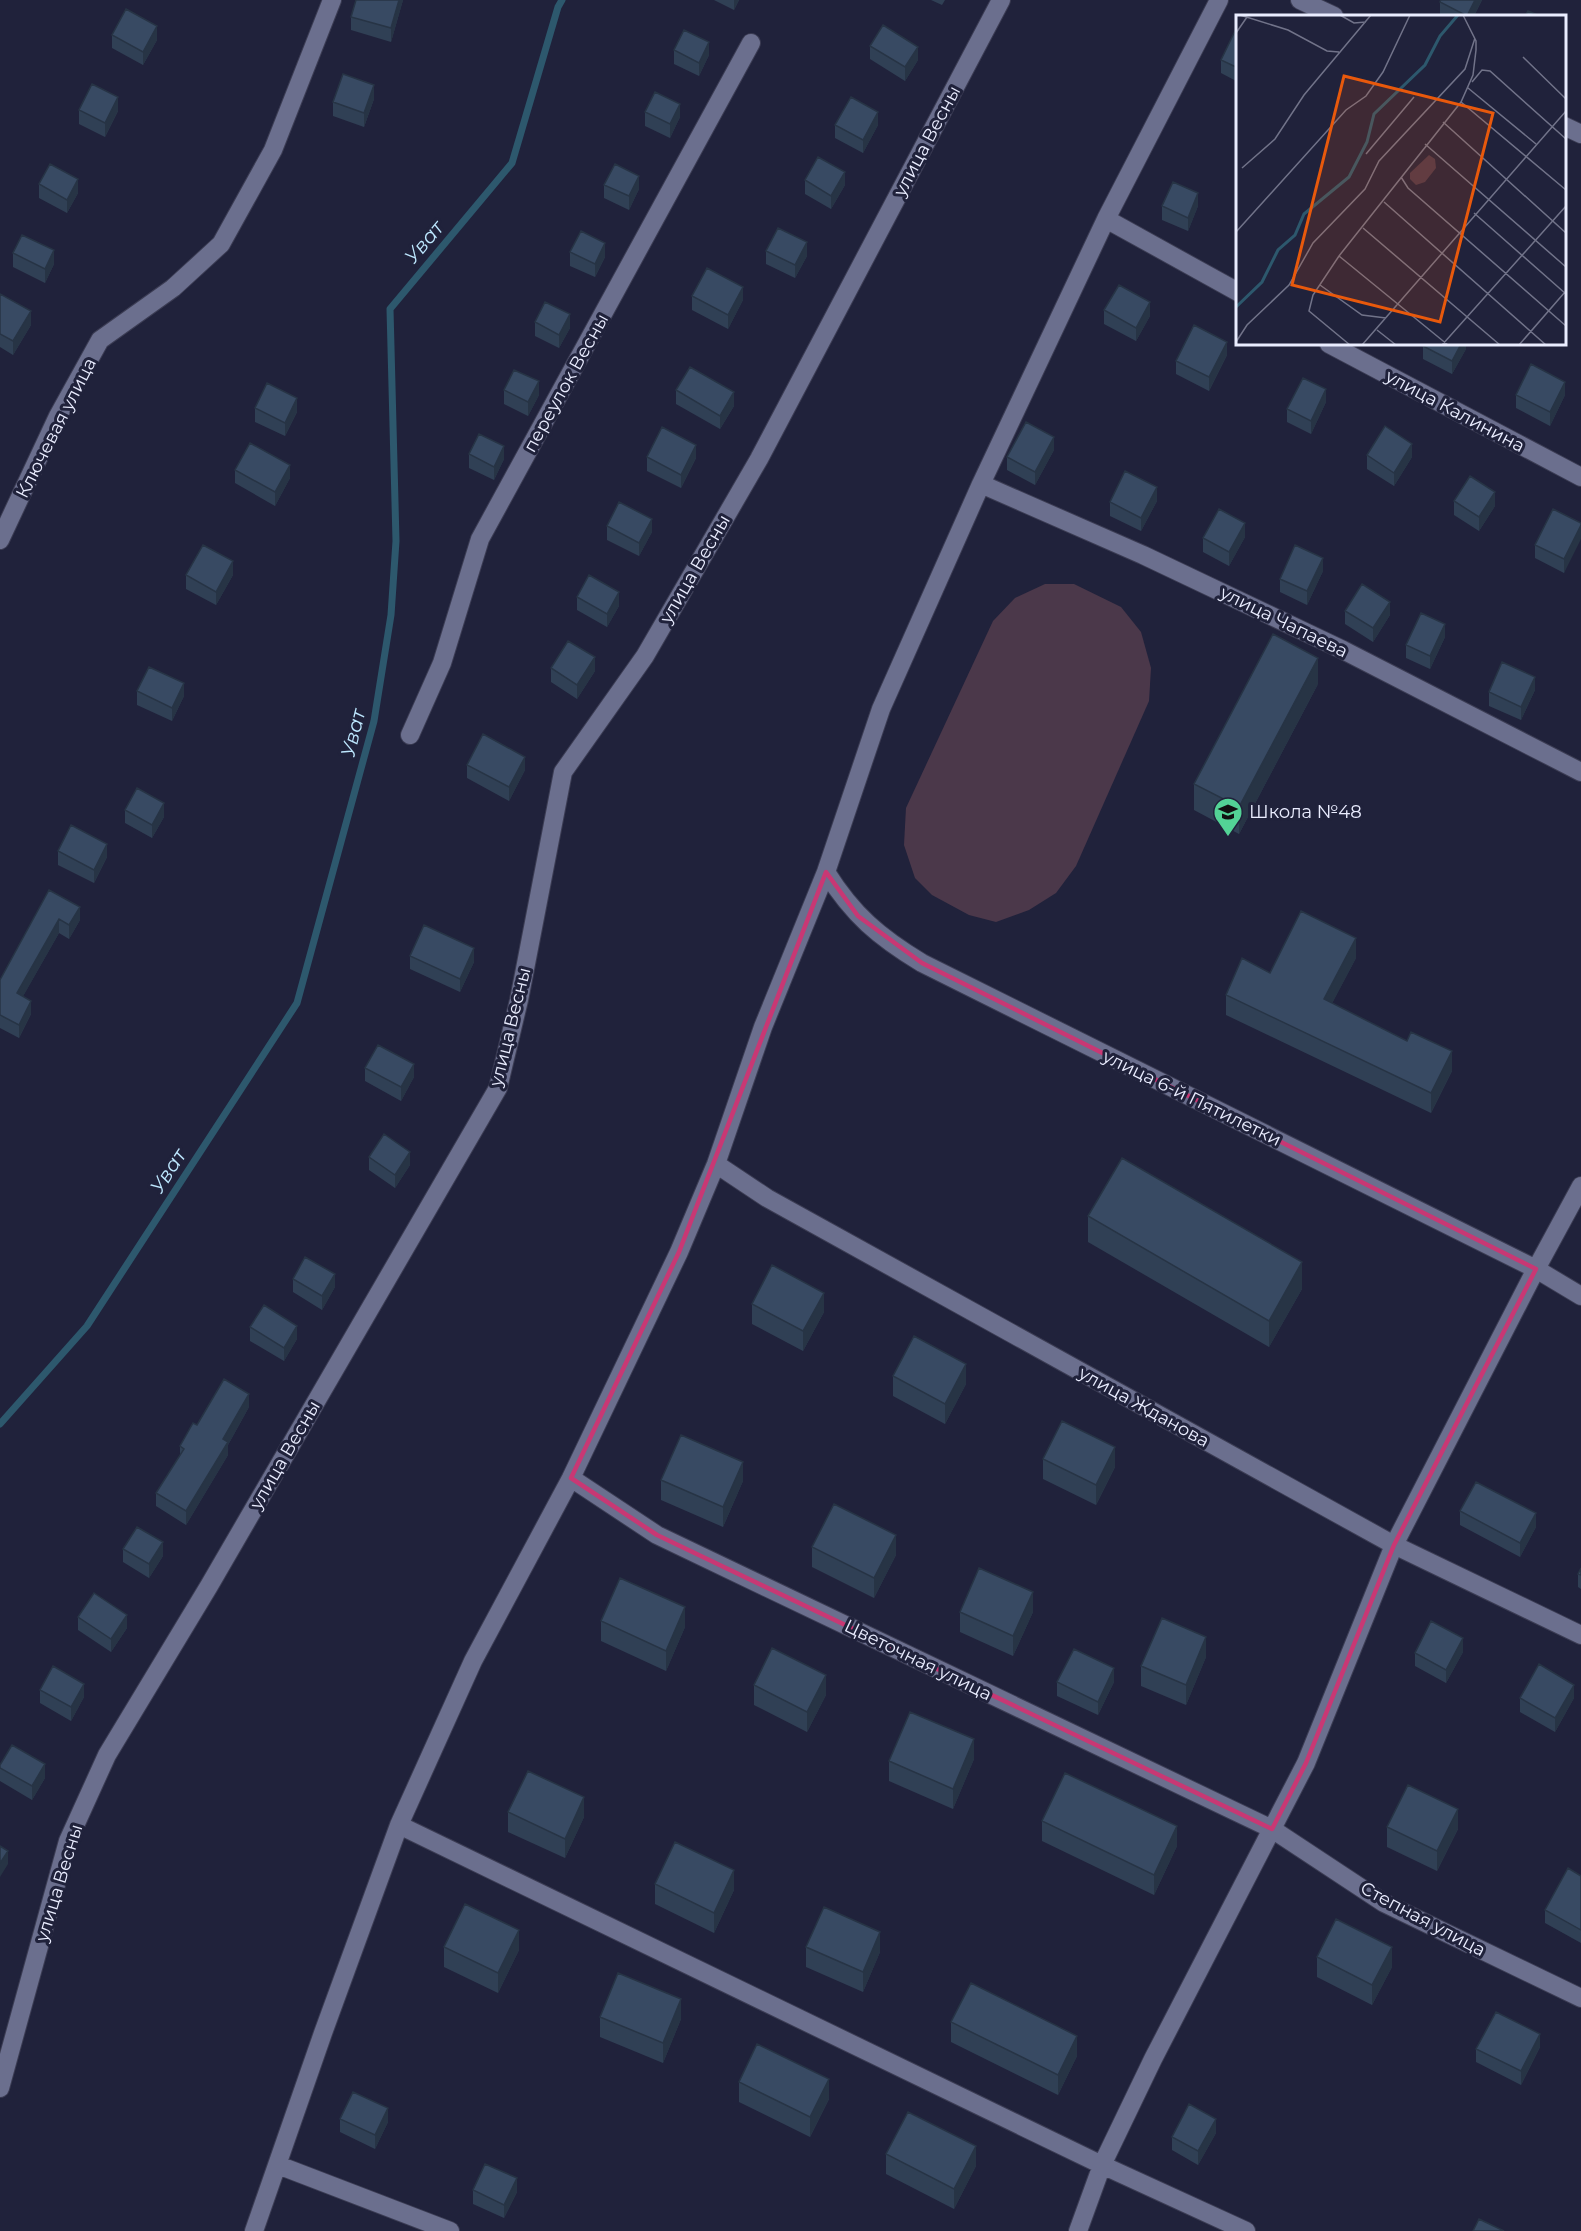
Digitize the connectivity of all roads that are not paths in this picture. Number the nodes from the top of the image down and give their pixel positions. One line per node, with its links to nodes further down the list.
1 (332, 0): 14 (street, Ключевая улица)
2 (1001, 0): 28 (street, улица Весны)
3 (1219, 0): 9 (street)
4 (1300, 0): 5 (street)
5 (1332, 15)
6 (752, 43): 15 (street, переулок Весны)
7 (1566, 127): 8 (street)
8 (1581, 134)
9 (1106, 219): 10 (street); 13 (street)
10 (1236, 291)
11 (1331, 345): 12 (street, улица Калинина)
12 (1581, 477)
13 (981, 484): 16 (street, улица Чапаева); 17 (street)
14 (0, 540)
15 (411, 735)
16 (1581, 772)
17 (826, 872): 18 (street); 20 (street, улица 6-й Пятилетки)
18 (716, 1164): 22 (street); 23 (street, улица Жданова)
19 (1581, 1186): 20 (street)
20 (1536, 1269): 21 (street, улица 6-й Пятилетки); 23 (street)
21 (1581, 1296)
22 (571, 1478): 25 (street); 26 (street, Цветочная улица)
23 (1394, 1545): 24 (street, улица Жданова); 26 (street)
24 (1581, 1635)
25 (399, 1825): 29 (street); 30 (street)
26 (1272, 1829): 27 (street, Степная улица); 30 (street)
27 (1581, 1998)
28 (0, 2088)
29 (278, 2165): 31 (street); 32 (street)
30 (1102, 2165): 33 (street); 34 (street)
31 (254, 2231)
32 (450, 2231)
33 (1078, 2231)
34 (1246, 2231)

